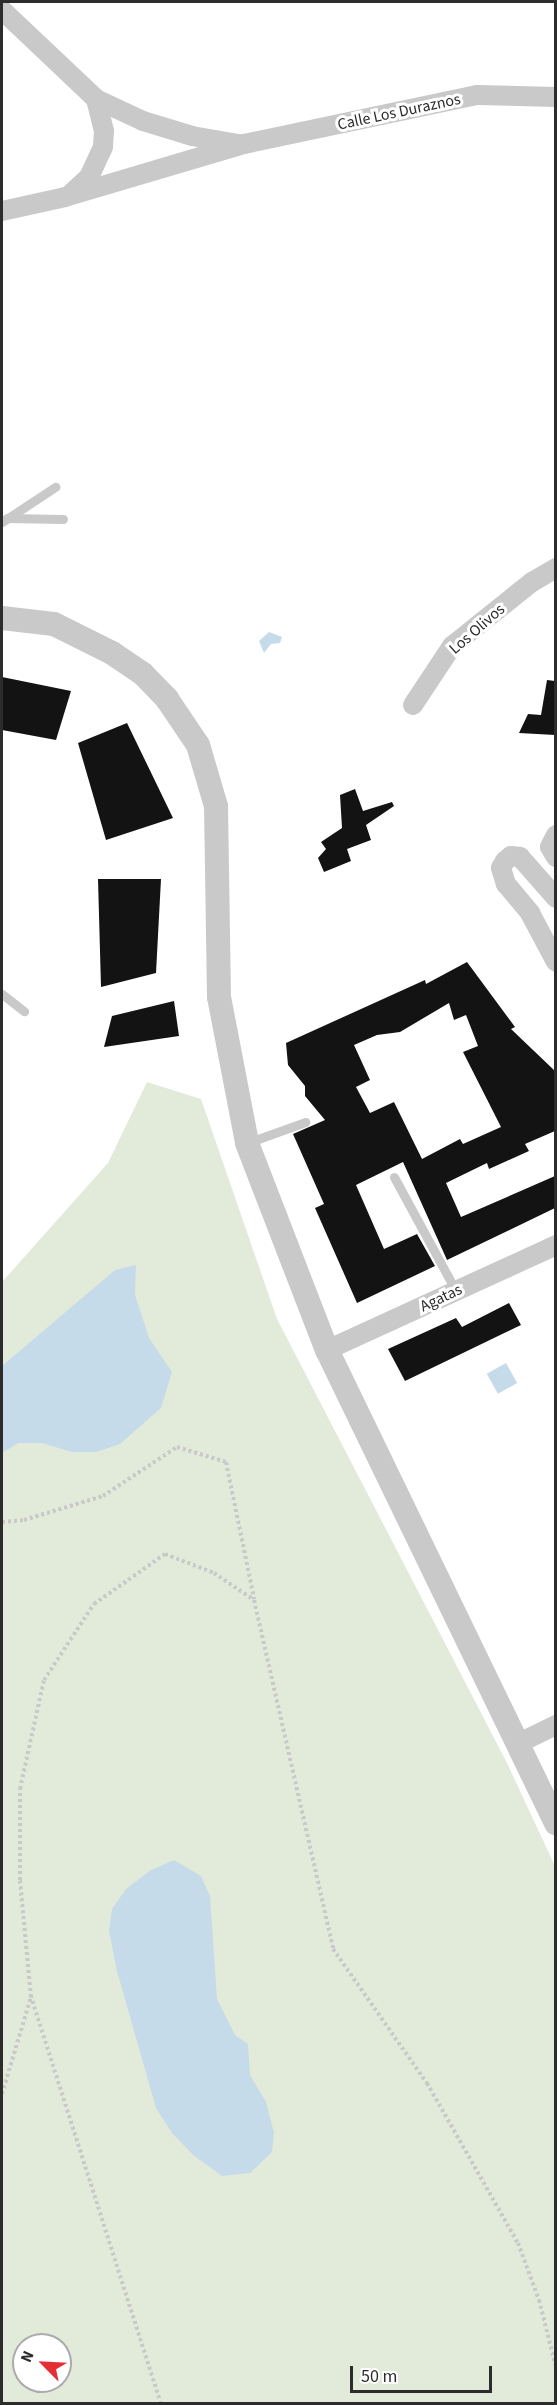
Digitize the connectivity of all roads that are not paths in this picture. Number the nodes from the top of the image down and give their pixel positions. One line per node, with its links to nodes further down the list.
1 (2, 10): 3 (street)
2 (555, 98): 4 (street, Calle Los Duraznos)
3 (96, 99): 4 (street, Calle Los Duraznos); 5 (street)
4 (244, 144): 5 (street, Calle Los Duraznos)
5 (65, 197): 6 (street, Calle Los Duraznos)
6 (2, 212)
7 (55, 487): 9 (lane)
8 (63, 519): 9 (lane)
9 (4, 520)
10 (555, 568): 12 (street, Los Olivos)
11 (2, 618): 20 (street)
12 (413, 705)
13 (555, 835): 14 (street)
14 (555, 856)
15 (555, 898): 16 (street)
16 (555, 962)
17 (2, 994): 18 (lane)
18 (24, 1011)
19 (304, 1122): 20 (lane)
20 (247, 1143): 24 (street)
21 (394, 1177): 23 (lane)
22 (555, 1245): 23 (street, Agatas)
23 (456, 1291): 24 (street, Agatas)
24 (327, 1350): 26 (street)
25 (555, 1725): 26 (street)
26 (517, 1744): 27 (street)
27 (555, 1823)

